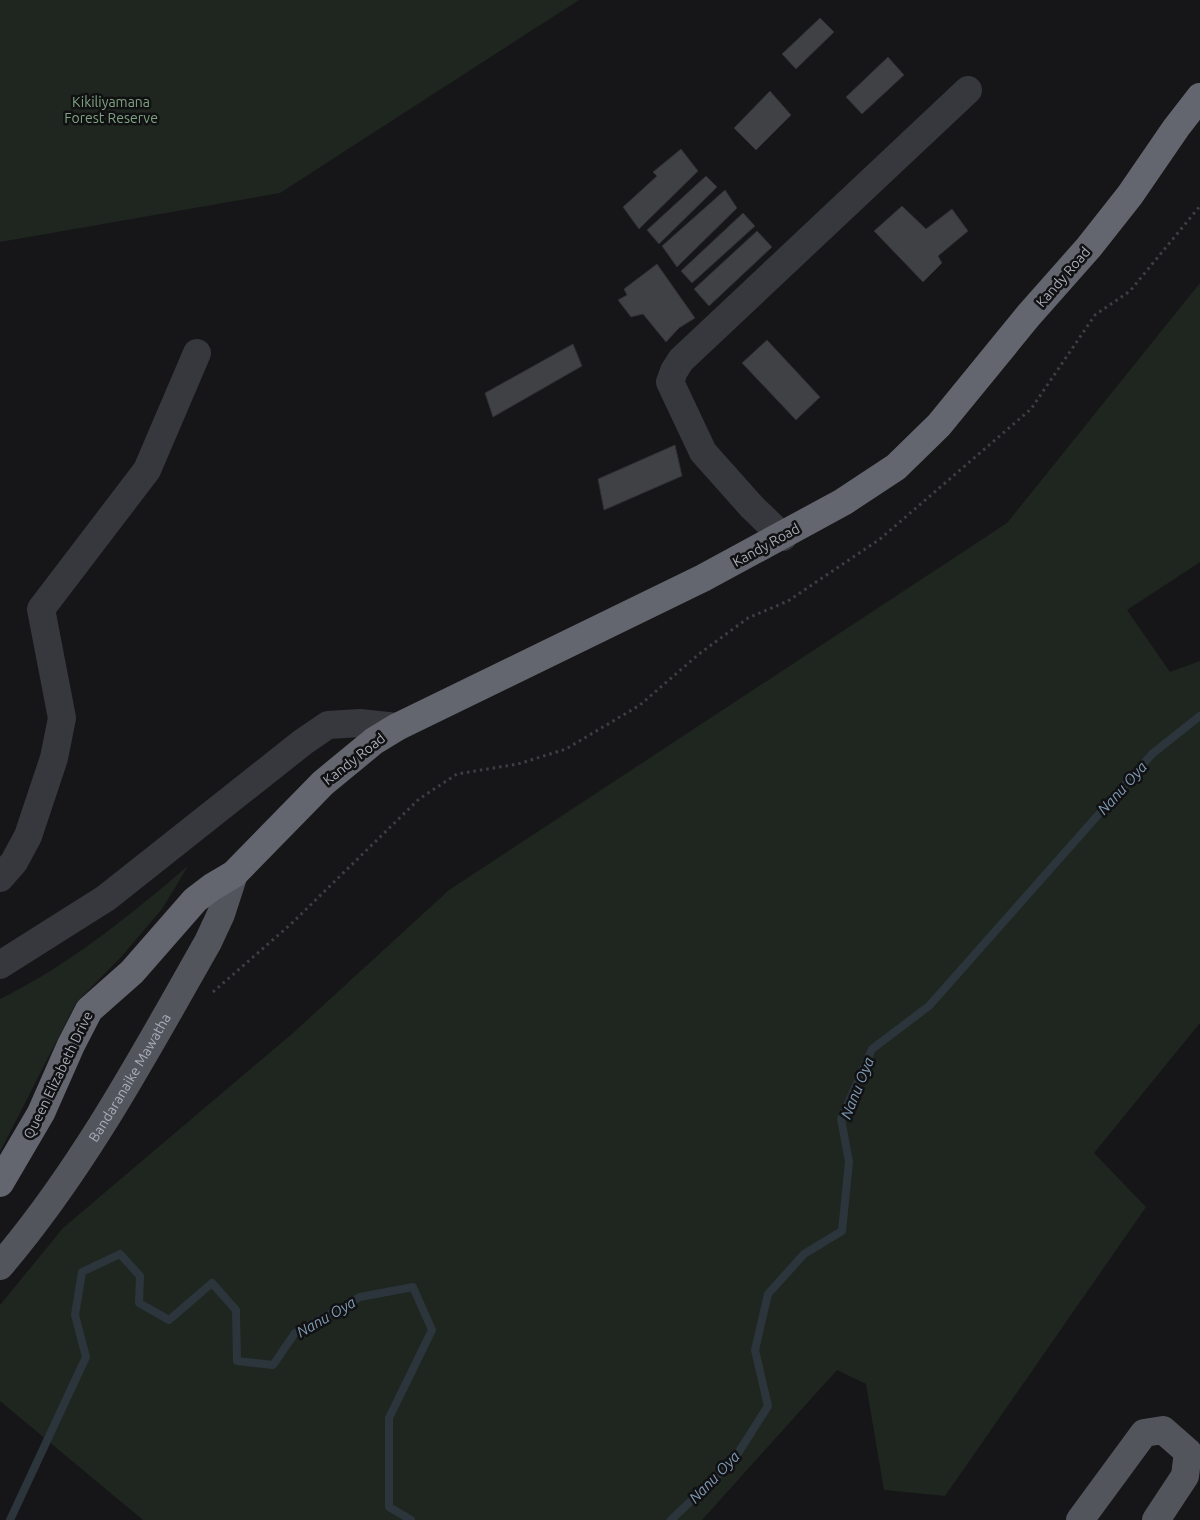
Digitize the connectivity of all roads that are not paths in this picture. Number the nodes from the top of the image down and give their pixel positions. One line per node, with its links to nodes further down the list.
1 (968, 90): 4 (street)
2 (1200, 97): 4 (highway, Kandy Road)
3 (197, 353): 7 (street)
4 (783, 537): 5 (highway, Kandy Road)
5 (397, 727): 6 (highway, Kandy Road); 8 (street)
6 (234, 874): 9 (highway, Queen Elizabeth Drive); 10 (main road, Bandaranaike Mawatha)
7 (0, 878)
8 (0, 965)
9 (0, 1183)
10 (0, 1266)
11 (1080, 1520): 12 (main road)
12 (1156, 1520)

